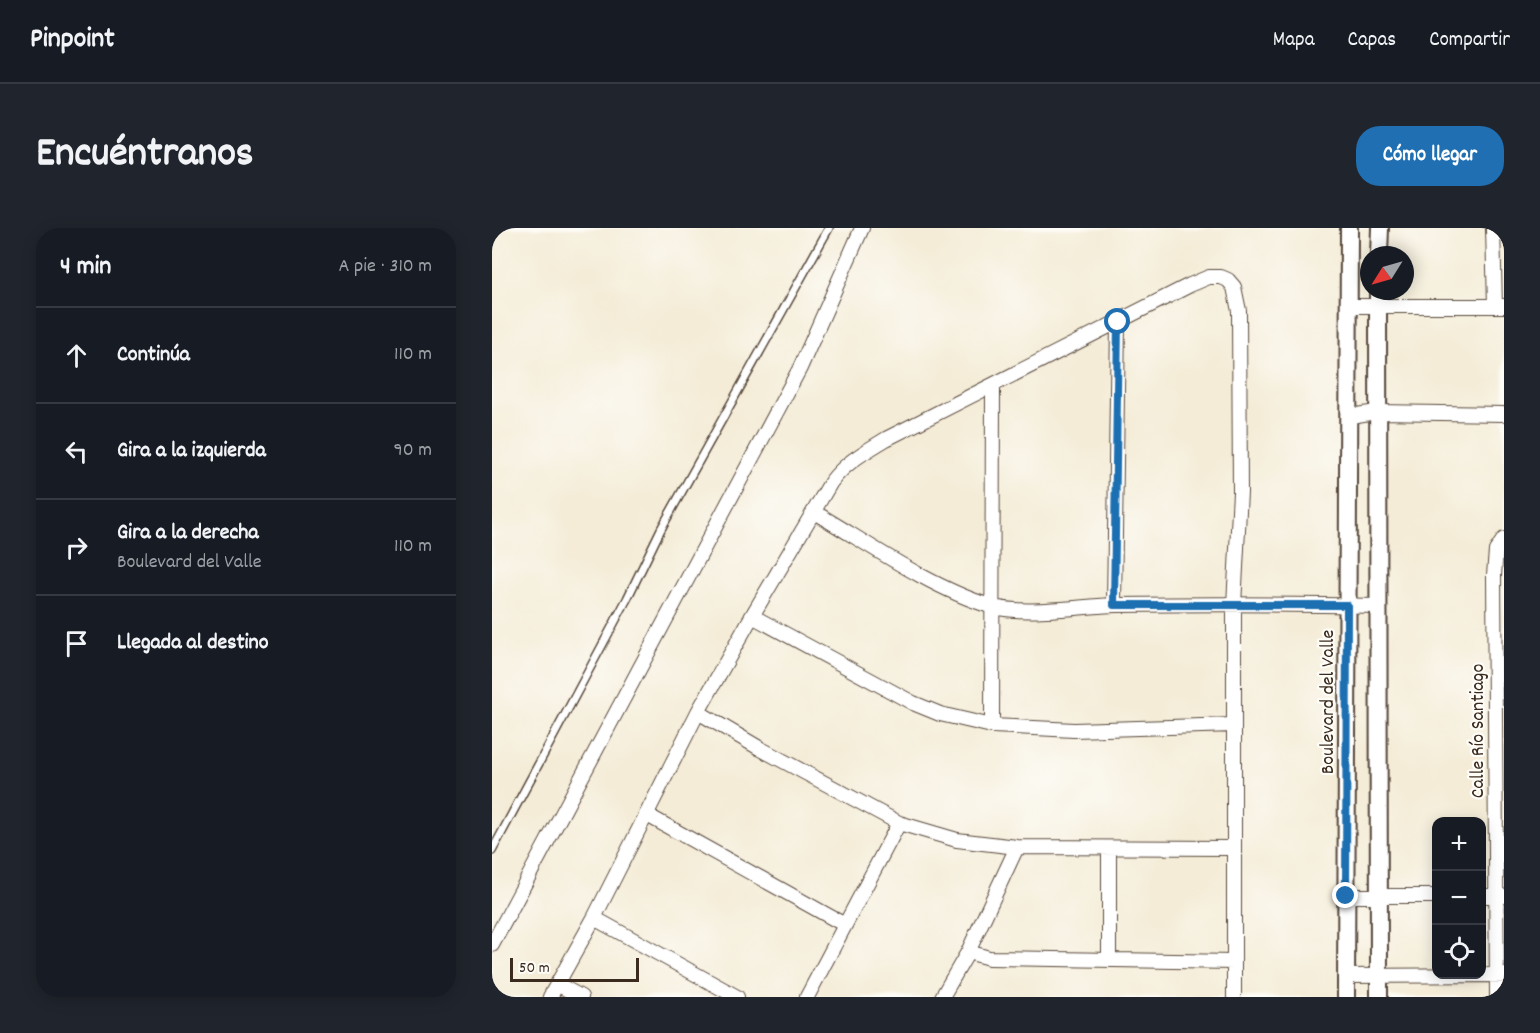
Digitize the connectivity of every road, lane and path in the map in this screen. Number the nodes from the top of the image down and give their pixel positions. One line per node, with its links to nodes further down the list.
1 (829, 228): 34 (lane)
2 (862, 228): 41 (street)
3 (1349, 228): 10 (street, Boulevard del Valle)
4 (1380, 228): 6 (street)
5 (1493, 228): 11 (street)
6 (1379, 246)
7 (1374, 300): 10 (street)
8 (1378, 300): 14 (street)
9 (1395, 300): 11 (street)
10 (1348, 306): 16 (street, Boulevard del Valle)
11 (1500, 306)
12 (1118, 322): 13 (street); 19 (street); 20 (street)
13 (993, 386): 17 (street); 22 (street)
14 (1377, 412): 15 (street); 16 (street); 23 (street)
15 (1504, 414)
16 (1350, 416): 21 (street, Boulevard del Valle)
17 (814, 512): 22 (street); 24 (street)
18 (1504, 539): 28 (street, Calle Río Santiago)
19 (1234, 604): 20 (street); 21 (street); 26 (street)
20 (1114, 605): 22 (street)
21 (1347, 605): 23 (street); 35 (street, Boulevard del Valle)
22 (992, 606): 27 (street)
23 (1379, 606): 36 (street)
24 (752, 616): 25 (street); 27 (street)
25 (698, 712): 29 (street); 30 (street)
26 (1234, 725): 27 (street); 33 (street)
27 (992, 726)
28 (1500, 773): 38 (street, Calle Río Santiago)
29 (647, 815): 39 (street); 40 (street)
30 (900, 823): 31 (street); 40 (street)
31 (1017, 847): 32 (street); 42 (street)
32 (1109, 848): 33 (street); 43 (street)
33 (1233, 848): 44 (street)
34 (492, 851)
35 (1346, 896): 36 (street); 46 (street, Boulevard del Valle)
36 (1379, 896): 37 (street); 47 (street)
37 (1432, 896)
38 (1500, 896): 45 (street, Calle Río Santiago)
39 (594, 918): 48 (street); 51 (street)
40 (845, 925): 52 (street)
41 (492, 945)
42 (968, 952): 43 (street); 53 (street)
43 (1109, 960): 44 (street)
44 (1234, 962): 54 (street)
45 (1500, 975): 47 (street); 57 (street, Calle Río Santiago)
46 (1346, 976): 47 (street); 55 (street, Boulevard del Valle)
47 (1379, 976): 56 (street)
48 (557, 984): 49 (street); 50 (street)
49 (550, 997)
50 (581, 997)
51 (737, 997)
52 (807, 997)
53 (942, 997)
54 (1234, 997)
55 (1346, 997)
56 (1379, 997)
57 (1497, 997)

